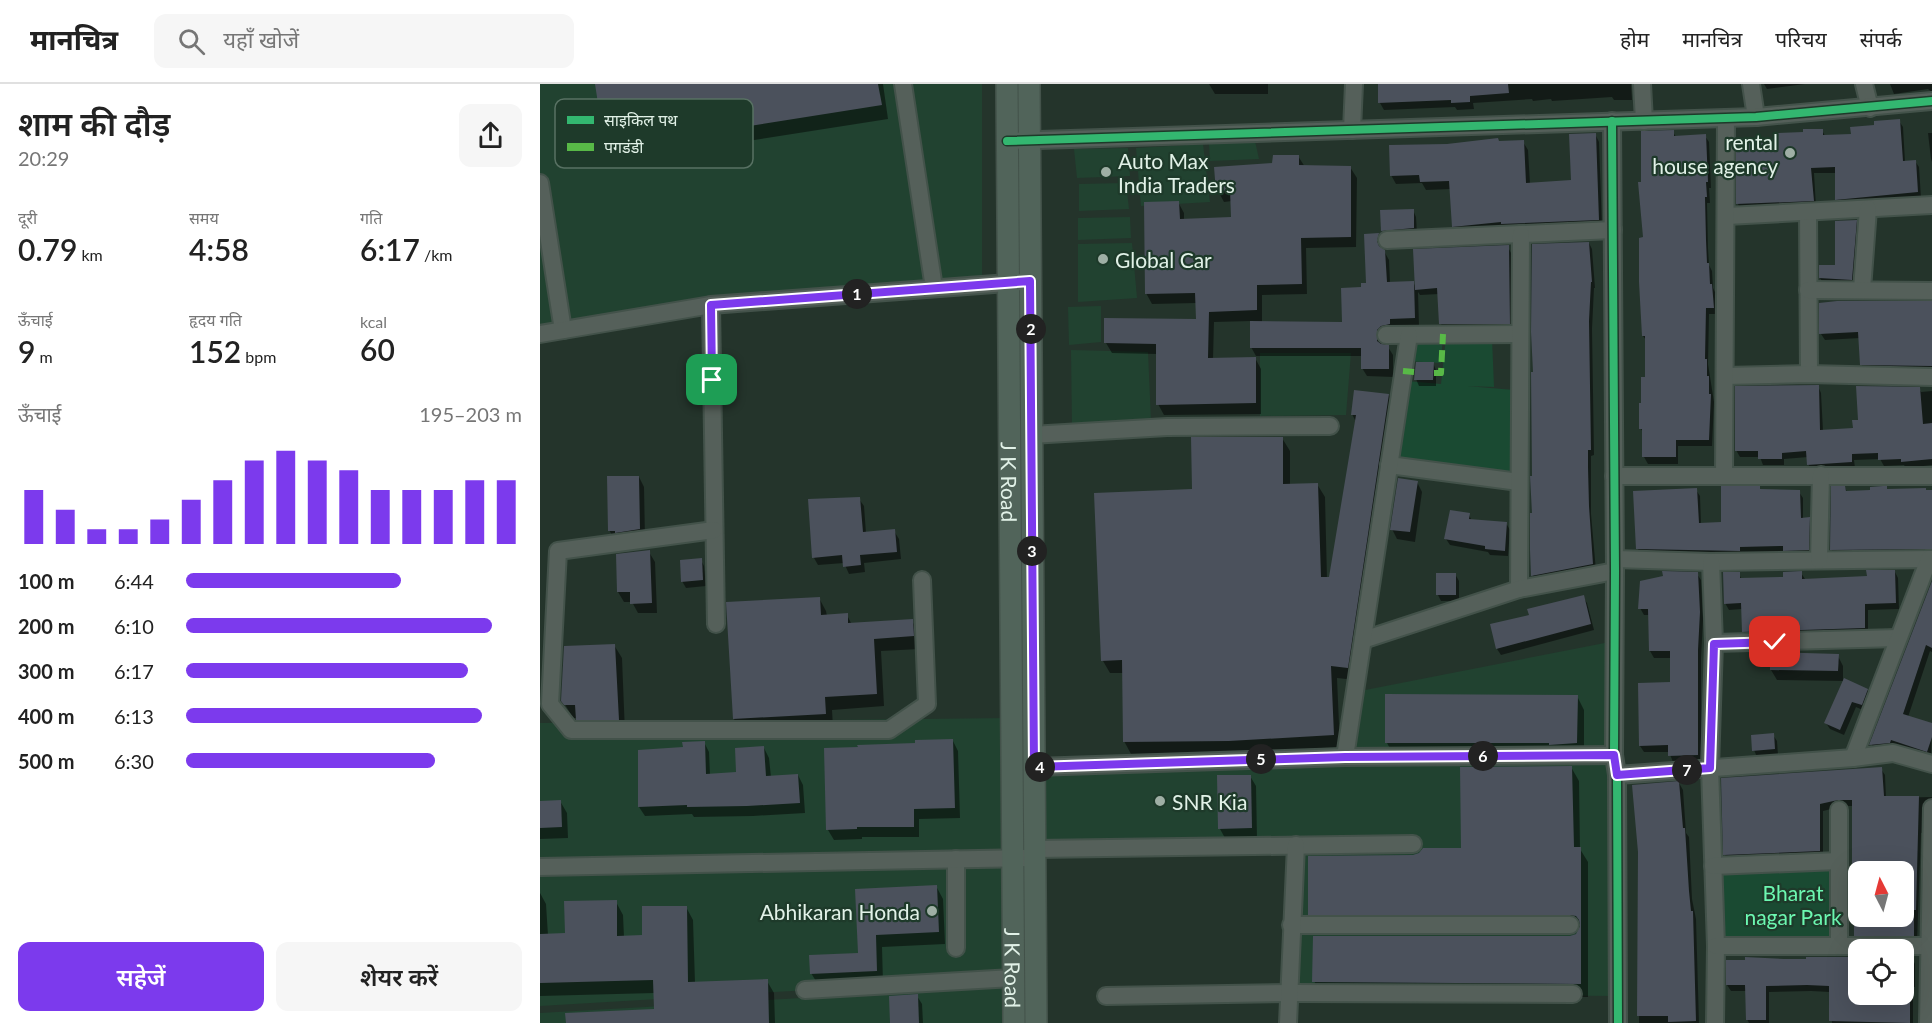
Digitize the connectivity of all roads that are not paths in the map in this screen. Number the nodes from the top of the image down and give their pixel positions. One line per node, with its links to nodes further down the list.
1 (903, 84): 27 (street)
2 (1007, 84): 15 (main road, J K Road)
3 (1029, 84): 16 (main road, J K Road)
4 (1354, 84): 14 (street)
5 (1642, 84): 13 (street)
6 (1751, 84): 10 (street)
7 (1864, 84): 9 (street)
8 (1932, 101): 9 (street)
9 (1870, 108): 10 (street)
10 (1756, 117): 11 (street)
11 (1726, 118): 13 (street); 21 (street)
12 (1612, 121): 13 (street); 14 (street); 22 (street)
13 (1644, 121)
14 (1352, 130): 16 (street)
15 (1007, 141): 16 (street); 26 (main road, J K Road)
16 (1029, 141): 25 (main road, J K Road)
17 (540, 183): 32 (street)
18 (1932, 205): 19 (street)
19 (1868, 209): 20 (street); 28 (street)
20 (1808, 212): 21 (street); 29 (street)
21 (1727, 216): 38 (street)
22 (1613, 230): 23 (street); 44 (street)
23 (1521, 234): 24 (street); 34 (street)
24 (1388, 240)
25 (1030, 281): 26 (street); 41 (main road, J K Road)
26 (1008, 283): 27 (street); 66 (main road, J K Road)
27 (934, 288): 31 (street)
28 (1862, 289): 29 (street); 30 (street)
29 (1808, 290): 37 (street)
30 (1932, 291)
31 (711, 305): 32 (street); 48 (street)
32 (562, 330): 33 (street)
33 (540, 334)
34 (1520, 334): 36 (street); 47 (street)
35 (1386, 335): 36 (street)
36 (1409, 335): 42 (street)
37 (1809, 374): 38 (street); 39 (street)
38 (1725, 376): 43 (street)
39 (1932, 377)
40 (1330, 426): 41 (street)
41 (1032, 435): 64 (main road, J K Road)
42 (1389, 465): 47 (street); 57 (street)
43 (1724, 475): 44 (street); 45 (street)
44 (1614, 476): 52 (street)
45 (1821, 476): 46 (street); 50 (street)
46 (1932, 476)
47 (1519, 482): 54 (street)
48 (714, 530): 53 (street); 55 (street)
49 (1930, 559): 50 (street); 56 (street)
50 (1819, 560): 51 (street)
51 (1711, 562): 52 (street); 58 (street)
52 (1615, 566): 54 (street); 59 (street)
53 (922, 580)
54 (1519, 589): 57 (street)
55 (716, 624)
56 (1898, 638): 58 (street); 61 (street)
57 (1363, 640): 60 (street)
58 (1714, 644): 63 (street)
59 (1614, 755): 60 (street); 65 (street)
60 (1345, 757): 64 (street)
61 (1853, 758): 62 (street); 63 (street)
62 (1932, 764)
63 (1710, 768): 65 (street); 75 (street)
64 (1034, 775): 66 (main road); 71 (main road, J K Road)
65 (1617, 775): 91 (street)
66 (1012, 784): 72 (main road, J K Road)
67 (1932, 808): 81 (street)
68 (1839, 810): 74 (street)
69 (1413, 844): 70 (street)
70 (1296, 845): 71 (street); 77 (street)
71 (1035, 853): 72 (street); 89 (main road, J K Road)
72 (1012, 858): 73 (street); 83 (main road, J K Road)
73 (956, 859): 76 (street); 82 (street)
74 (1839, 861): 75 (street); 80 (street)
75 (1713, 866): 79 (street)
76 (540, 867)
77 (1291, 925): 78 (street); 85 (street)
78 (1570, 925)
79 (1716, 946): 80 (street); 92 (street)
80 (1839, 946): 81 (street)
81 (1930, 946): 93 (street)
82 (956, 948)
83 (1013, 978): 84 (street); 88 (main road, J K Road)
84 (805, 990)
85 (1290, 993): 86 (street); 87 (street); 90 (street)
86 (1573, 994)
87 (1106, 996)
88 (1014, 1023)
89 (1036, 1023)
90 (1288, 1023)
91 (1618, 1023)
92 (1715, 1023)
93 (1928, 1023)

